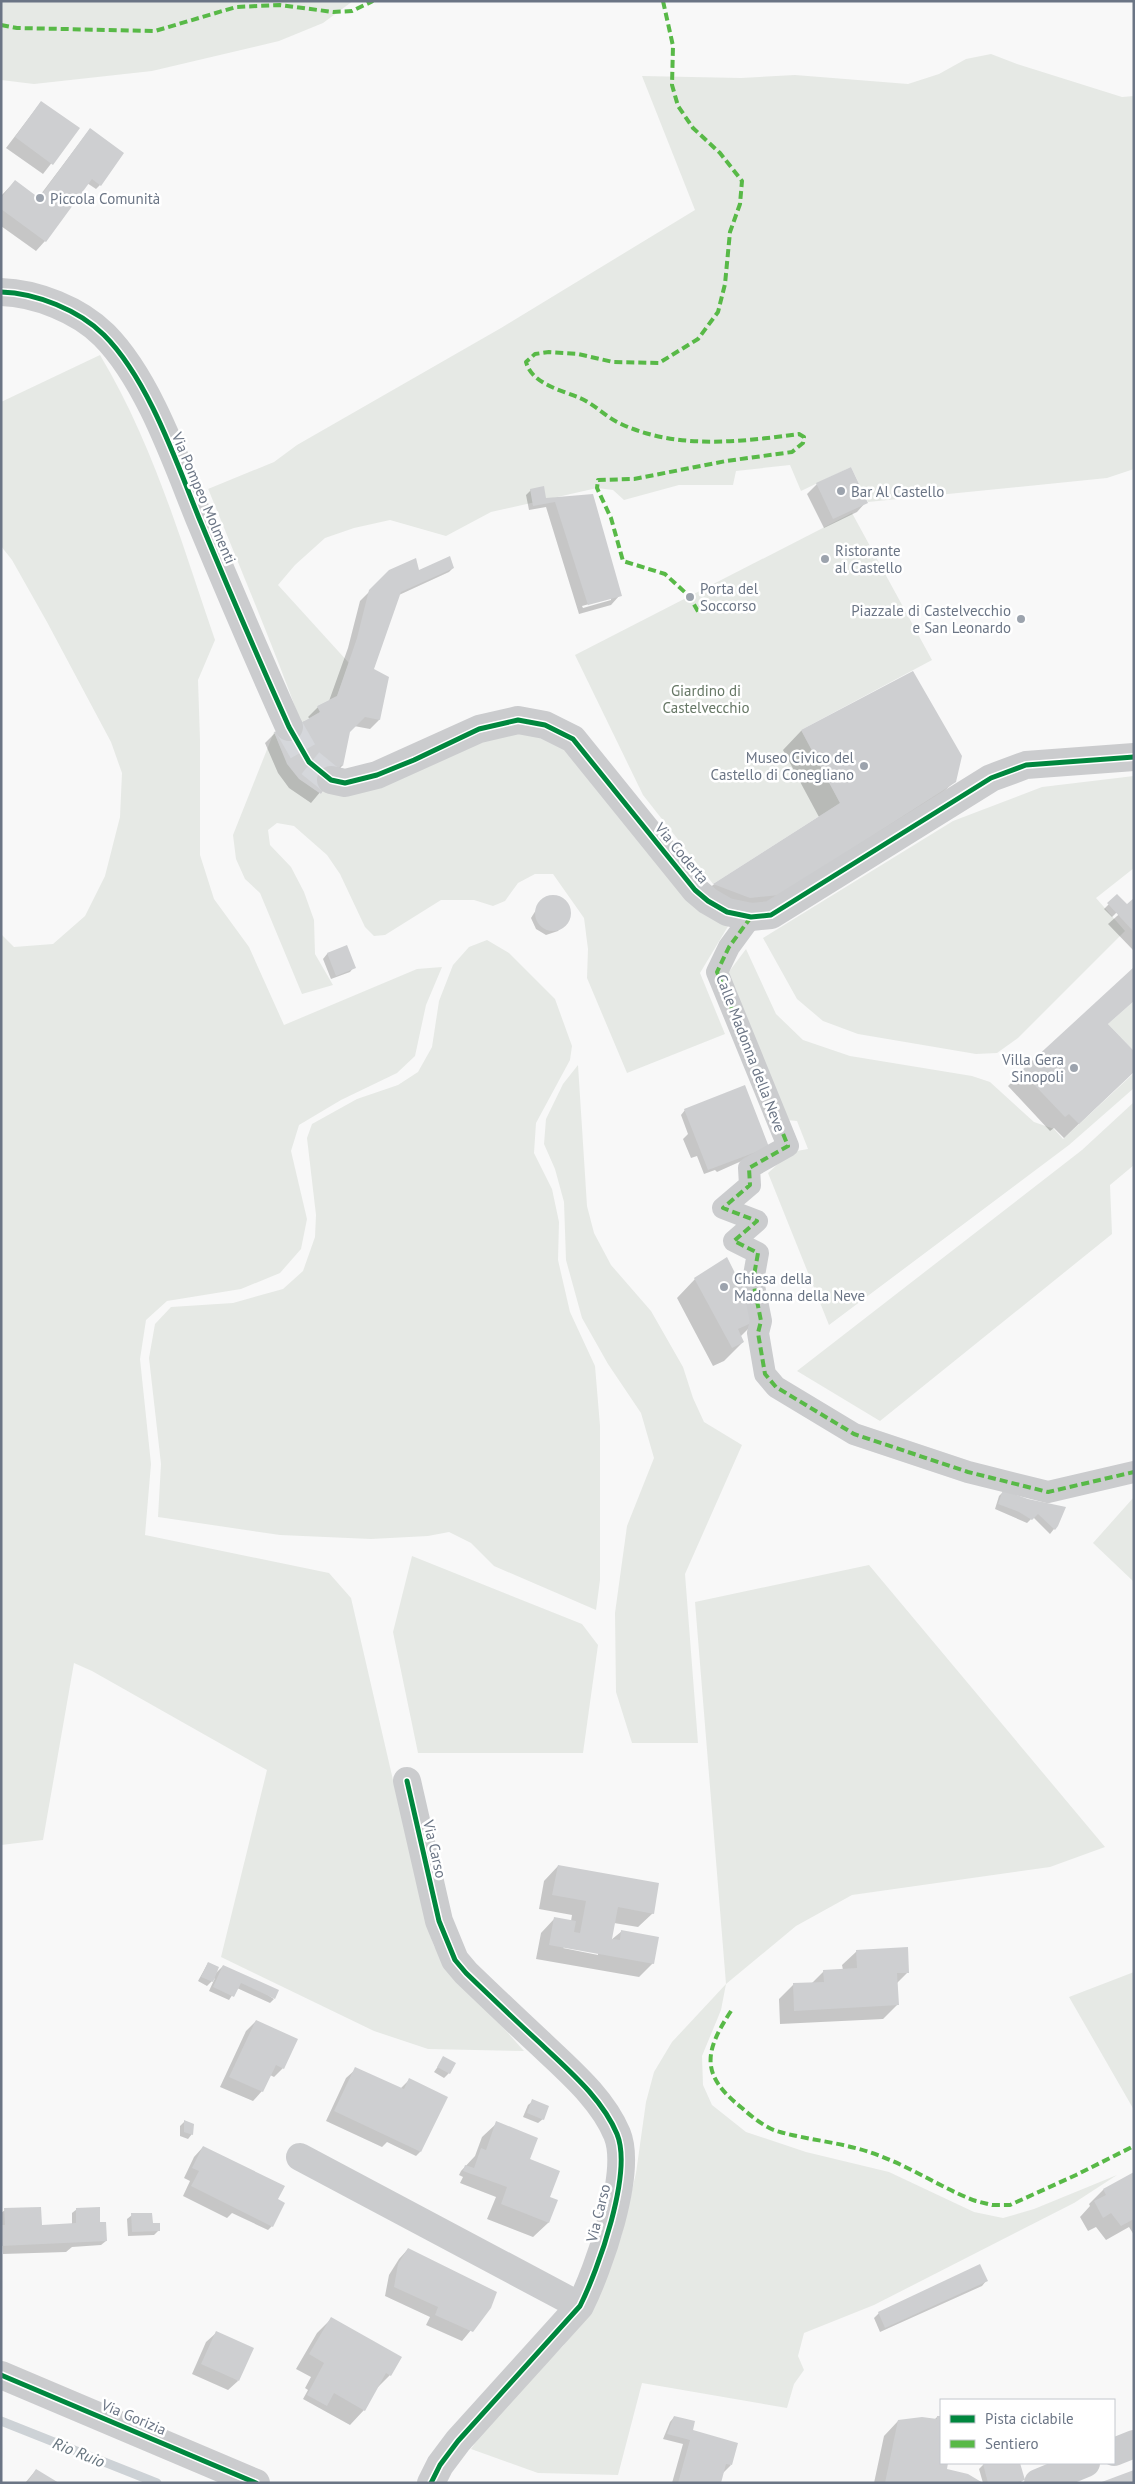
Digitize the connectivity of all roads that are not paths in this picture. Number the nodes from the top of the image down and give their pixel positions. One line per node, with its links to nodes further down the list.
1 (1, 292): 2 (street, Via Pompeo Molmenti)
2 (289, 727)
3 (1134, 757): 5 (street, Via Coderta)
4 (331, 780): 5 (street, Via Coderta)
5 (751, 917): 6 (street, Calle Madonna della Neve)
6 (1134, 1472)
7 (407, 1781): 9 (street, Via Carso)
8 (300, 2157): 9 (street)
9 (580, 2306): 15 (street, Via Carso)
10 (4, 2382): 14 (street, Via Gorizia)
11 (1134, 2444): 12 (street)
12 (1115, 2452)
13 (1084, 2464): 16 (street)
14 (256, 2483)
15 (431, 2483)
16 (1038, 2483)

